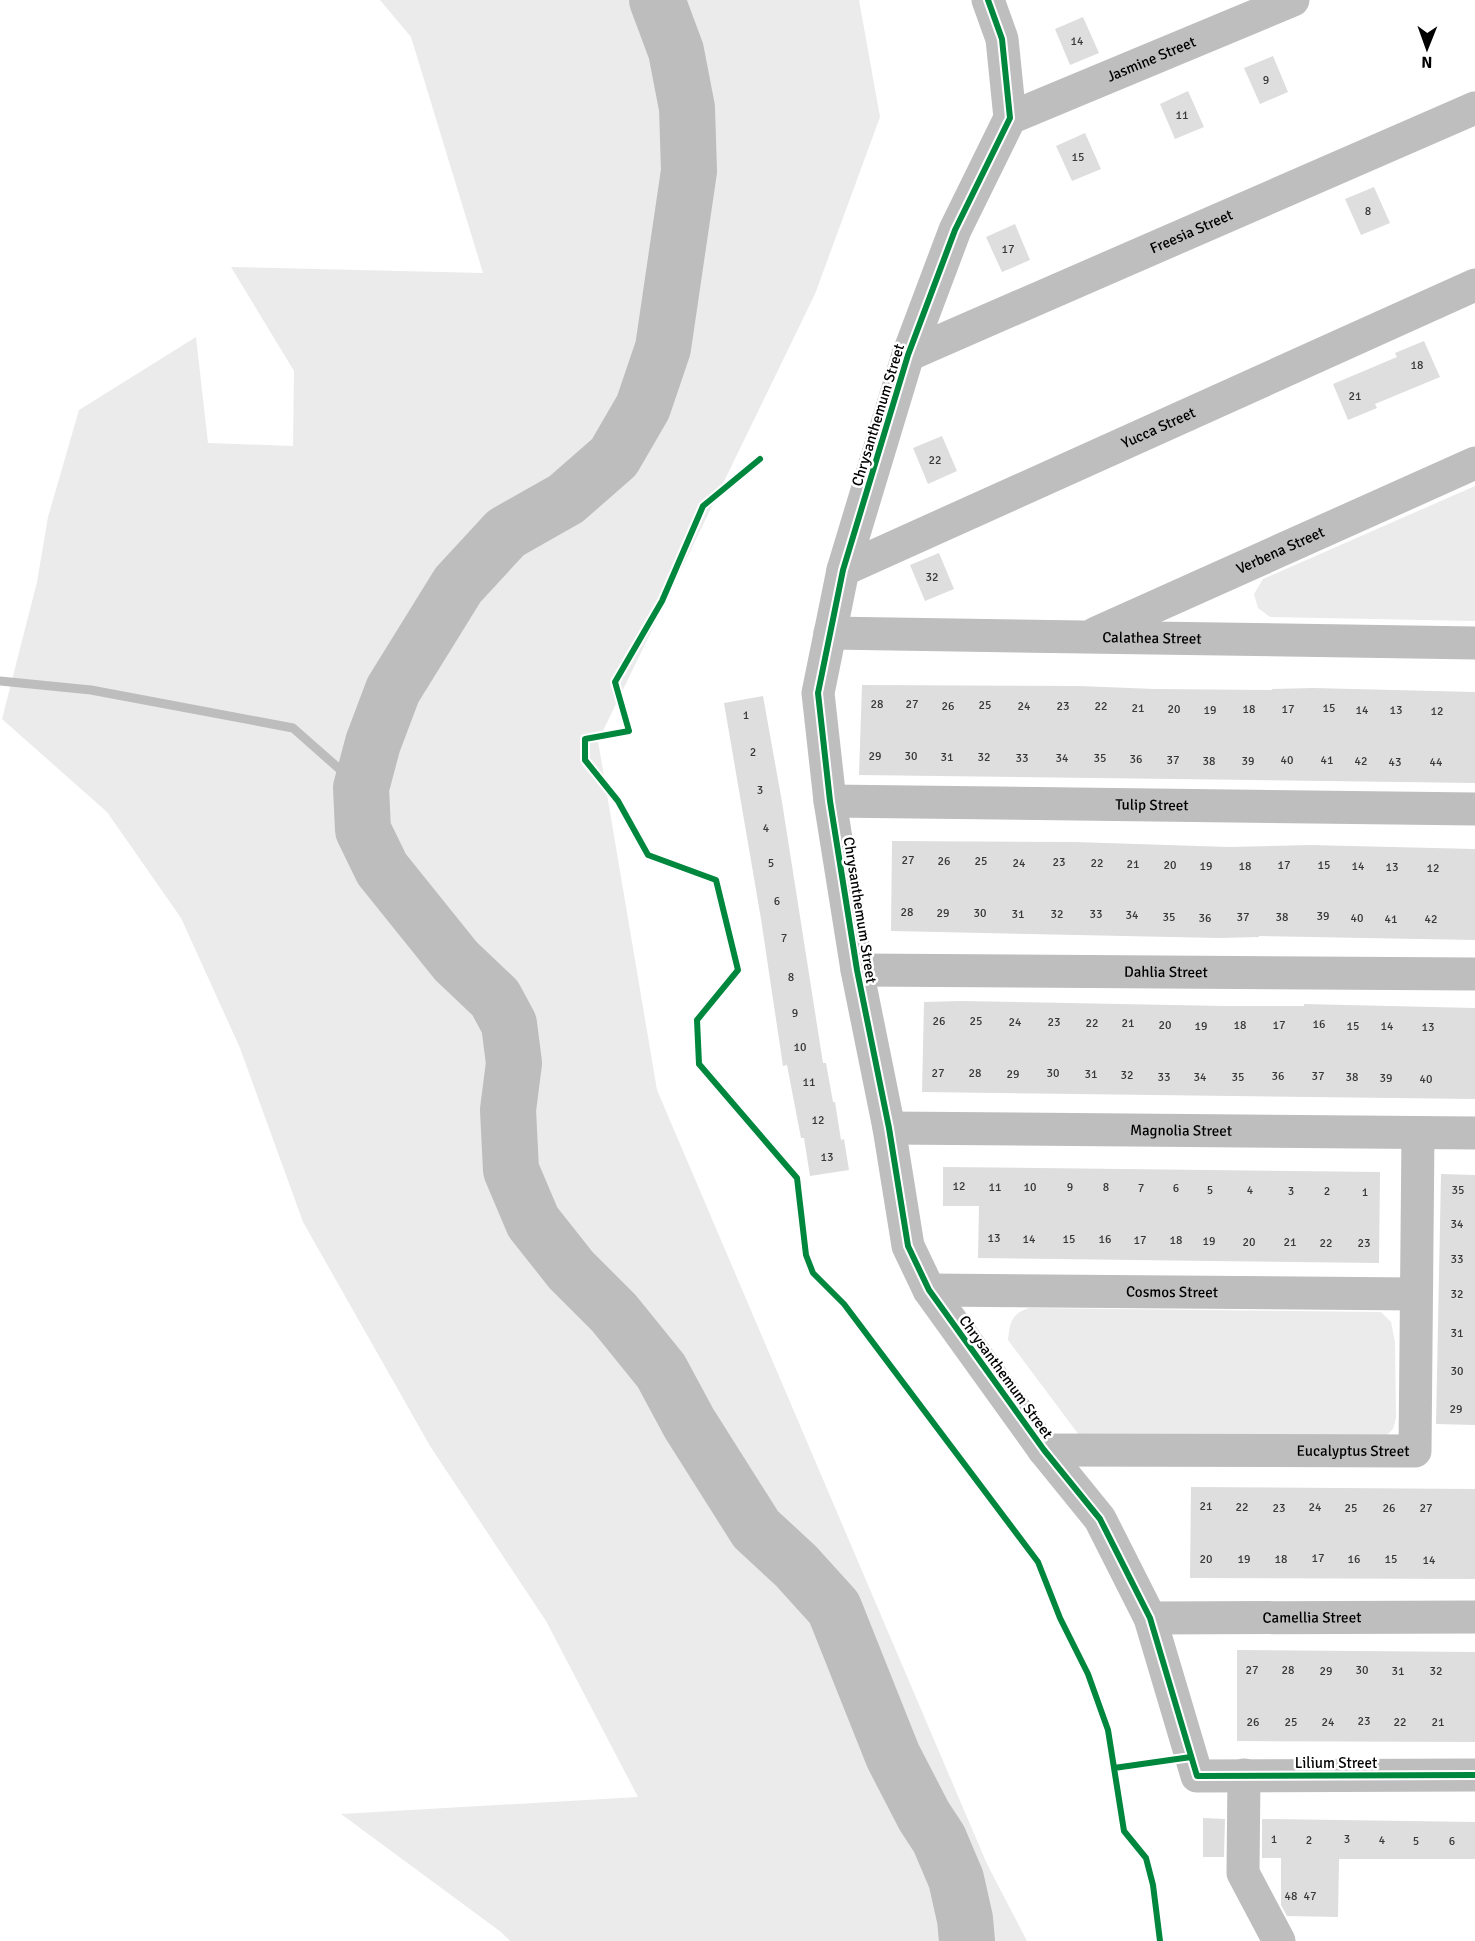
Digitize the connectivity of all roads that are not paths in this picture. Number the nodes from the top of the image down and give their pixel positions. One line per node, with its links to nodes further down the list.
1 (988, 0): 4 (street)
2 (1293, 0): 4 (street, Jasmine Street)
3 (1475, 108): 6 (street, Freesia Street)
4 (1010, 118): 6 (street, Chrysanthemum Street)
5 (1475, 285): 8 (street, Yucca Street)
6 (908, 355): 8 (street, Chrysanthemum Street)
7 (1475, 463): 10 (street, Verbena Street)
8 (843, 570): 9 (street, Chrysanthemum Street)
9 (830, 633): 10 (street, Calathea Street); 12 (street, Chrysanthemum Street)
10 (1087, 637): 11 (street, Calathea Street)
11 (1475, 643)
12 (830, 801): 13 (street, Tulip Street); 14 (street, Chrysanthemum Street)
13 (1475, 809)
14 (857, 970): 15 (street, Dahlia Street); 16 (street, Chrysanthemum Street)
15 (1475, 974)
16 (889, 1128): 17 (street, Magnolia Street); 19 (street, Chrysanthemum Street)
17 (1418, 1133): 18 (street, Magnolia Street); 20 (street, Eucalyptus Street)
18 (1475, 1133)
19 (929, 1290): 20 (street, Cosmos Street); 21 (street, Chrysanthemum Street)
20 (1416, 1294): 21 (street, Eucalyptus Street)
21 (1044, 1450): 23 (street, Chrysanthemum Street)
22 (1475, 1617): 23 (street, Camellia Street)
23 (1150, 1618): 26 (street, Chrysanthemum Street)
24 (1244, 1775): 25 (street, Lilium Street); 26 (street, Lilium Street); 27 (street)
25 (1475, 1775)
26 (1197, 1776)
27 (1279, 1941)

